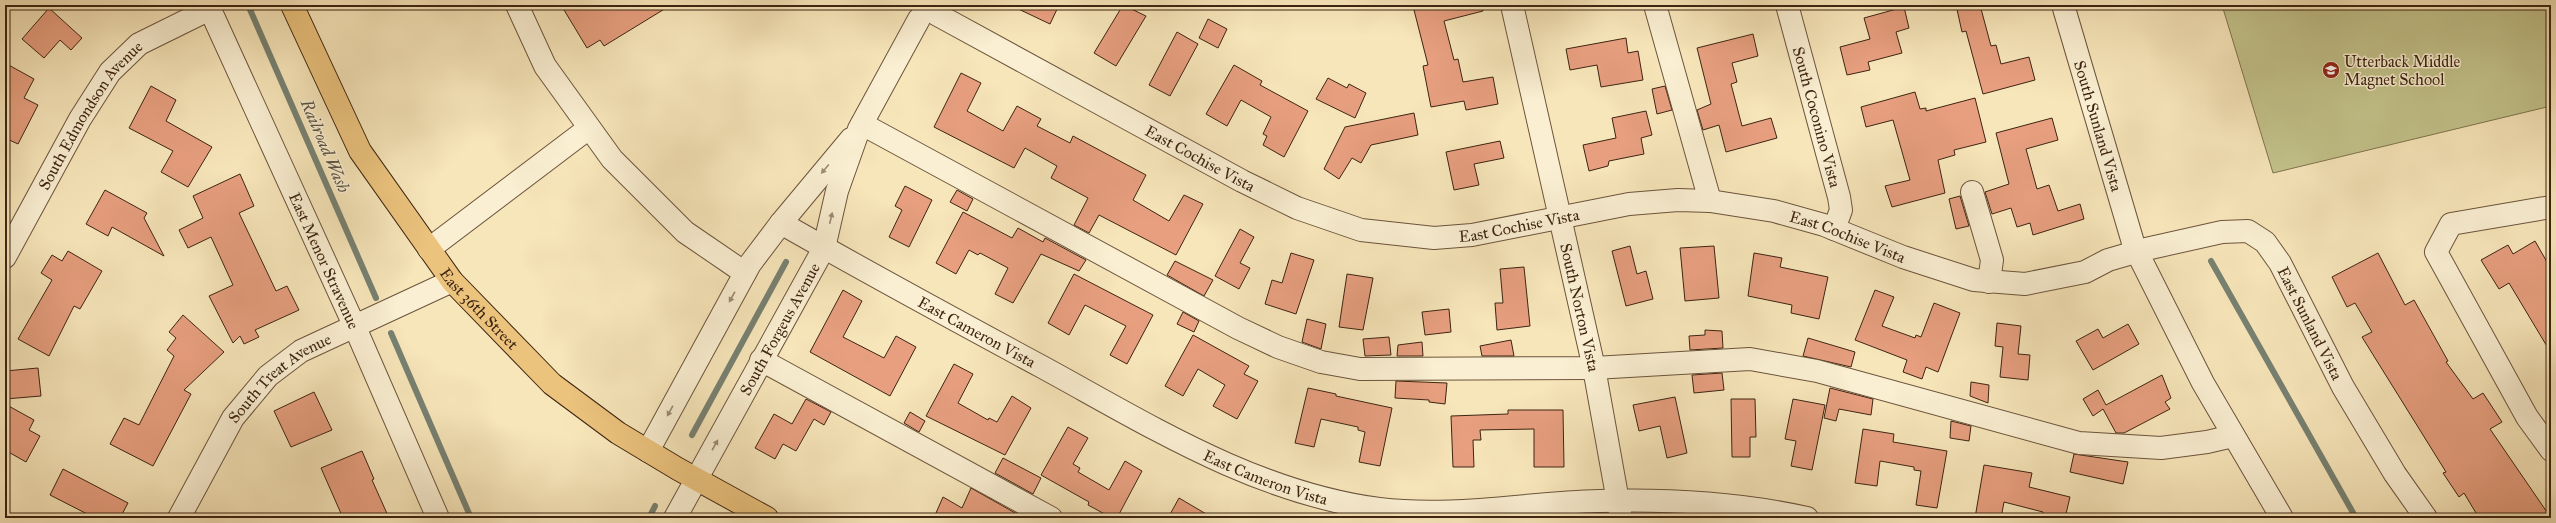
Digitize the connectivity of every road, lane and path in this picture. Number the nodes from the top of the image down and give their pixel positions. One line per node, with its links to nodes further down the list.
1 (292, 5): 18 (main road, East 36th Street)
2 (517, 5): 10 (street)
3 (1512, 5): 14 (street, South Norton Vista)
4 (1655, 5): 12 (street)
5 (1787, 5): 16 (street, South Coconino Vista)
6 (2063, 5): 19 (street, South Sunland Vista)
7 (209, 7): 20 (street, South Edmondson Avenue); 24 (street, East Menor Stravenue)
8 (926, 11): 9 (street, South Forgeus Avenue); 14 (street, East Cochise Vista)
9 (860, 127): 15 (street, South Forgeus Avenue, one-way to 15); 17 (street, South Forgeus Avenue, one-way to 9); 26 (street)
10 (589, 128): 18 (street); 21 (street)
11 (1972, 192): 23 (street)
12 (1710, 201): 14 (street, East Cochise Vista); 16 (street, East Cochise Vista)
13 (2551, 207): 28 (street)
14 (1559, 219): 26 (street, South Norton Vista)
15 (780, 223): 17 (street, East Cameron Vista); 21 (street, South Forgeus Avenue)
16 (1834, 229): 23 (street, East Cochise Vista)
17 (824, 248): 25 (street, South Forgeus Avenue); 32 (street, East Cameron Vista)
18 (429, 249): 22 (main road, East 36th Street)
19 (2136, 249): 23 (street, East Cochise Vista); 27 (street); 40 (street, East Sunland Vista)
20 (5, 257)
21 (745, 273): 29 (street, South Forgeus Avenue, one-way to 29)
22 (452, 281): 24 (street, South Treat Avenue); 29 (main road, East 36th Street)
23 (1989, 282)
24 (354, 325): 33 (street, South Treat Avenue); 34 (street, East Menor Stravenue)
25 (761, 360): 30 (street, South Forgeus Avenue, one-way to 25); 37 (street)
26 (1594, 368): 27 (street); 31 (street, South Norton Vista)
27 (2233, 436): 39 (street)
28 (2551, 450)
29 (648, 451): 30 (main road, East 36th Street)
30 (696, 479): 35 (street, South Forgeus Avenue); 36 (main road, East 36th Street)
31 (1620, 510): 32 (street, East Cameron Vista); 38 (street, East Cameron Vista)
32 (1414, 515)
33 (179, 518)
34 (438, 518)
35 (675, 518)
36 (767, 518)
37 (1051, 518)
38 (1807, 518)
39 (2282, 518)
40 (2426, 518)

